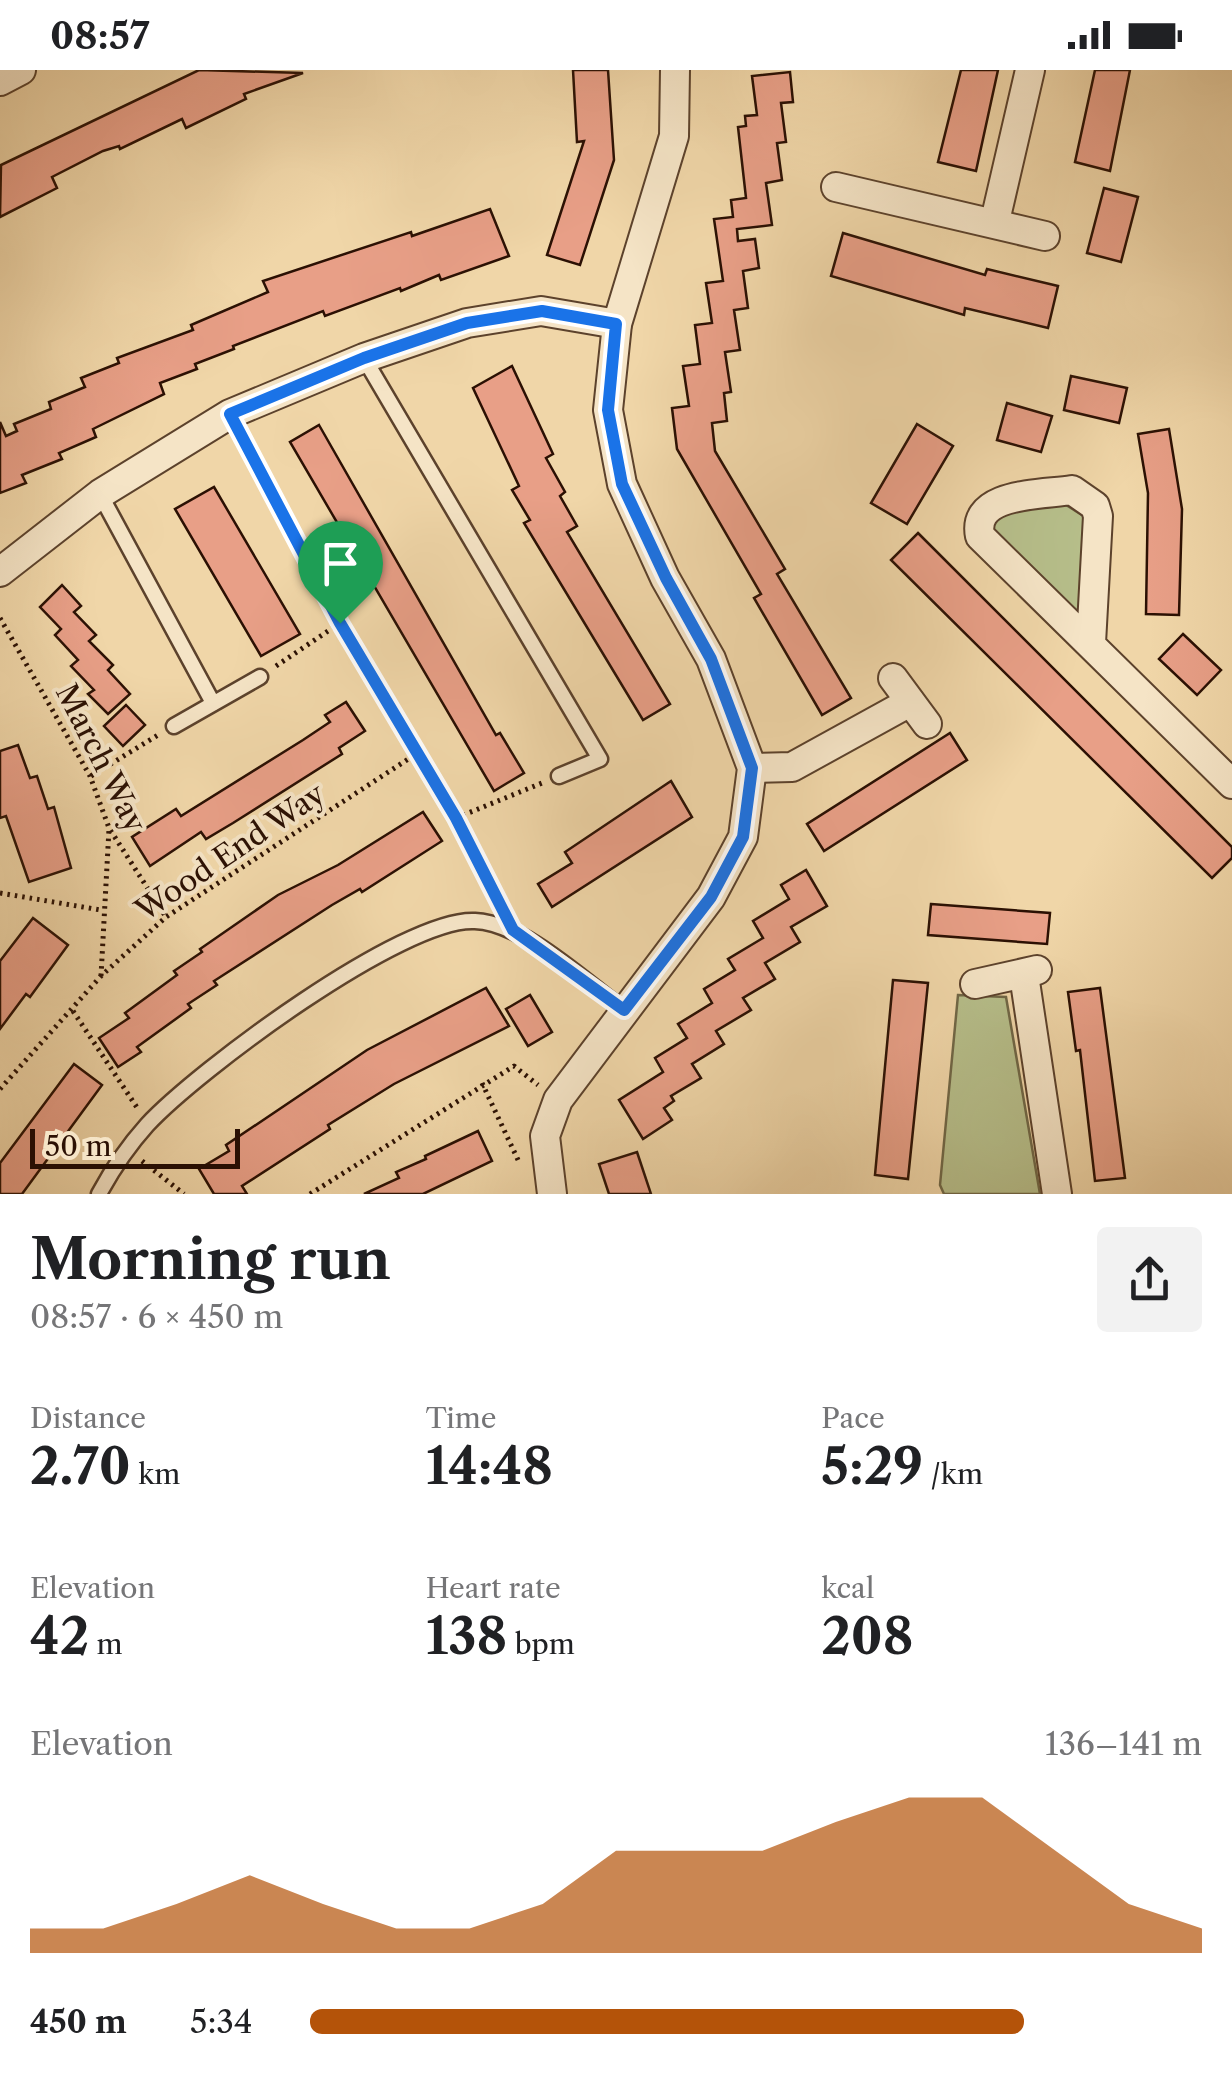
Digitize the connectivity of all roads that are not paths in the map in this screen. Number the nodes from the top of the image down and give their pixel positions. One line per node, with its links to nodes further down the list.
1 (22, 70): 4 (street)
2 (675, 70): 8 (street)
3 (1030, 70): 6 (street)
4 (0, 82)
5 (836, 187): 6 (street)
6 (996, 222): 7 (street)
7 (1045, 236)
8 (616, 324): 9 (street); 17 (street)
9 (364, 358): 10 (street); 18 (lane)
10 (100, 494): 11 (street); 15 (lane)
11 (0, 572)
12 (1091, 643): 12 (street); 19 (street)
13 (260, 677): 15 (lane)
14 (894, 678): 17 (street)
15 (214, 703): 16 (lane)
16 (174, 726)
17 (752, 768): 21 (street)
18 (559, 776)
19 (1232, 784)
20 (976, 984): 24 (street)
21 (624, 1010): 22 (street); 23 (lane)
22 (542, 1189)
23 (99, 1194)
24 (1058, 1194)

